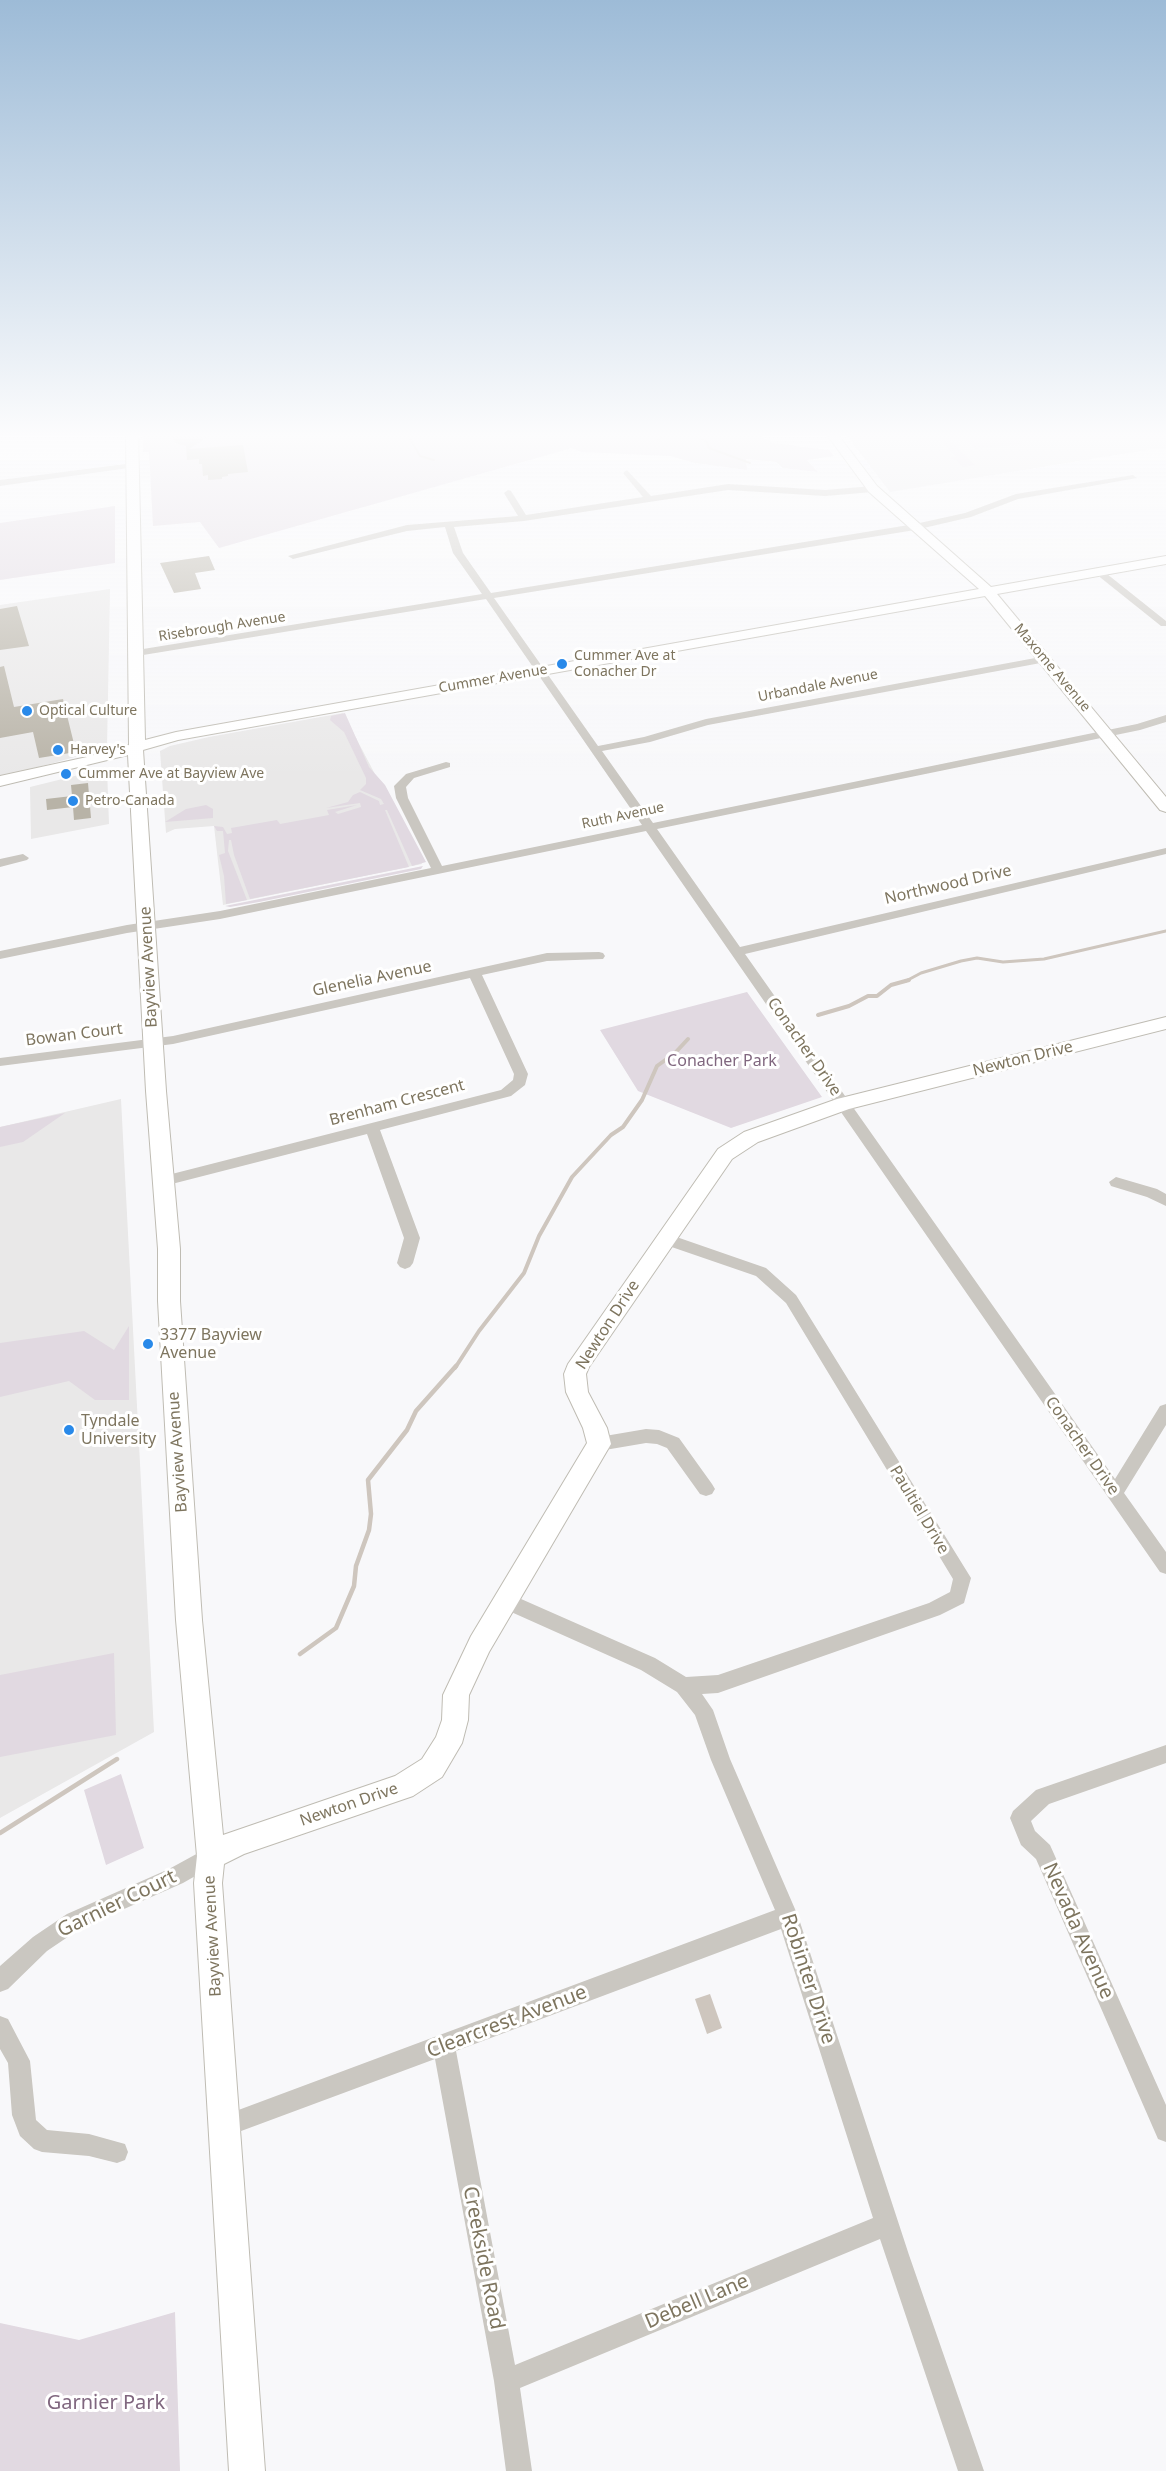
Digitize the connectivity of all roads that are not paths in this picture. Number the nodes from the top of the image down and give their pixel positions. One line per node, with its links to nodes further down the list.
1 (135, 547): 12 (street, Bayview Avenue)
2 (328, 547): 6 (street)
3 (456, 547): 10 (street, Conacher Drive)
4 (790, 547): 10 (street, Risebrough Avenue)
5 (938, 547): 9 (street, Maxome Avenue)
6 (293, 556)
7 (1166, 560): 8 (street, Cummer Avenue)
8 (1099, 572): 9 (street, Cummer Avenue); 11 (street)
9 (987, 592): 13 (street, Maxome Avenue); 14 (street, Cummer Avenue)
10 (489, 596): 12 (street, Risebrough Avenue); 14 (street, Conacher Drive)
11 (1164, 624)
12 (137, 653): 17 (street, Bayview Avenue)
13 (1046, 659): 16 (street, Maxome Avenue); 18 (street, Urbandale Avenue)
14 (541, 671): 17 (street, Cummer Avenue); 18 (street, Conacher Drive)
15 (1166, 718): 16 (street, Ruth Avenue)
16 (1105, 734): 21 (street, Maxome Avenue); 22 (street, Ruth Avenue)
17 (136, 747): 20 (street, Cummer Avenue); 27 (street, Bayview Avenue)
18 (597, 749): 22 (street, Conacher Drive)
19 (446, 765): 26 (street)
20 (0, 781)
21 (1166, 807)
22 (651, 826): 26 (street, Ruth Avenue); 28 (street, Conacher Drive)
23 (1166, 851): 28 (street, Northwood Drive)
24 (23, 858): 25 (street)
25 (0, 863)
26 (438, 870): 27 (street, Ruth Avenue)
27 (146, 926): 29 (street, Ruth Avenue); 33 (street, Bayview Avenue)
28 (737, 951): 35 (street, Conacher Drive)
29 (0, 955)
30 (598, 956): 31 (street, Glenelia Avenue)
31 (475, 974): 33 (street, Glenelia Avenue); 36 (street, Brenham Crescent)
32 (1166, 1023): 35 (street, Newton Drive)
33 (153, 1042): 34 (street, Bowan Court); 37 (street, Bayview Avenue)
34 (0, 1062)
35 (844, 1104): 40 (street, Newton Drive); 45 (street, Conacher Drive)
36 (372, 1128): 37 (street, Brenham Crescent); 41 (street)
37 (164, 1181): 50 (street, Bayview Avenue)
38 (1116, 1182): 39 (street)
39 (1166, 1201)
40 (665, 1239): 43 (street, Newton Drive); 48 (street, Paultiel Drive)
41 (405, 1263)
42 (1166, 1411): 45 (street)
43 (599, 1444): 44 (street); 47 (street, Newton Drive)
44 (706, 1490)
45 (1115, 1493): 46 (street, Conacher Drive)
46 (1166, 1566)
47 (506, 1601): 48 (street, Robinter Drive); 50 (street, Newton Drive)
48 (684, 1686): 51 (street, Robinter Drive)
49 (1166, 1754): 56 (street, Nevada Avenue)
50 (211, 1856): 52 (street, Garnier Court); 55 (street, Bayview Avenue)
51 (788, 1916): 54 (street, Clearcrest Avenue); 58 (street, Robinter Drive)
52 (0, 1980)
53 (0, 2027): 57 (street)
54 (444, 2046): 55 (street, Clearcrest Avenue); 59 (street, Creekside Road)
55 (225, 2126): 60 (street, Bayview Avenue)
56 (1166, 2131)
57 (117, 2151)
58 (887, 2224): 59 (street, Debell Lane); 62 (street, Robinter Drive)
59 (506, 2381): 61 (street, Creekside Road)
60 (247, 2471)
61 (519, 2471)
62 (971, 2471)

